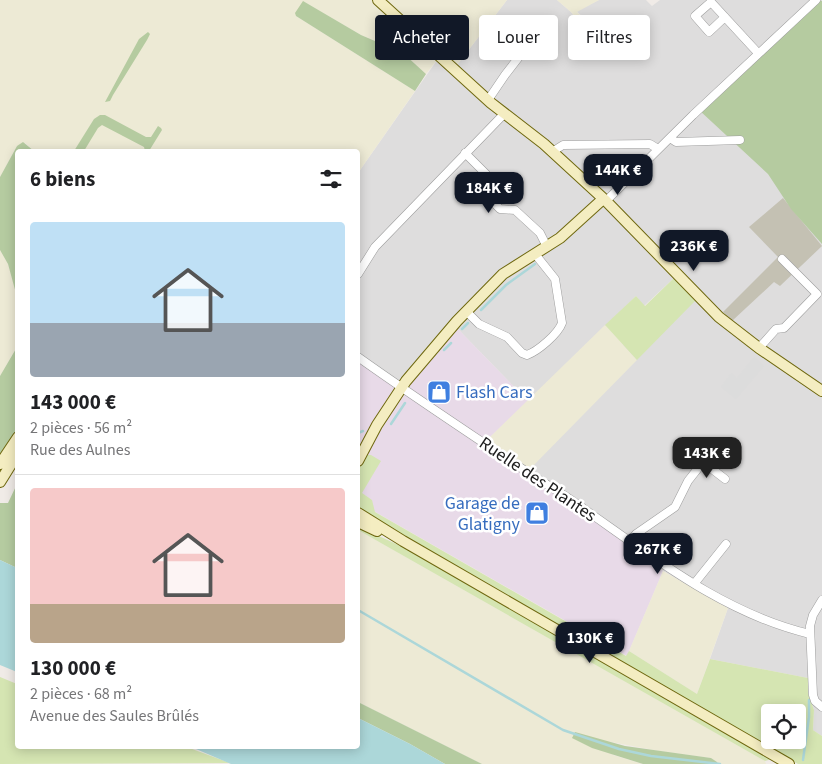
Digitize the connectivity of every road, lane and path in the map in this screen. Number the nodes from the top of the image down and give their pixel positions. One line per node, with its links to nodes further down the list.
1 (378, 0): 6 (main road)
2 (816, 0): 4 (street)
3 (725, 17): 4 (street)
4 (758, 53): 8 (street)
5 (517, 60): 6 (street)
6 (488, 100): 7 (main road)
7 (504, 114): 11 (main road); 12 (street)
8 (670, 138): 9 (street); 10 (street)
9 (740, 140)
10 (658, 149): 11 (street); 13 (street)
11 (552, 152): 13 (main road)
12 (465, 153): 14 (street); 17 (street)
13 (604, 200): 14 (main road); 19 (main road)
14 (547, 247): 15 (main road)
15 (535, 254): 18 (main road); 18 (street)
16 (782, 259): 19 (street)
17 (360, 271)
18 (467, 312): 21 (main road)
19 (759, 348): 22 (main road)
20 (360, 358): 21 (street, Ruelle des Plantes)
21 (401, 388): 24 (main road); 32 (street, Ruelle des Plantes)
22 (822, 391)
23 (15, 442): 26 (main road)
24 (360, 457)
25 (15, 458): 28 (main road)
26 (0, 464)
27 (725, 480): 32 (street)
28 (0, 482)
29 (360, 514): 31 (main road)
30 (360, 523): 31 (main road)
31 (403, 541): 38 (main road)
32 (630, 541): 34 (street, Ruelle des Plantes)
33 (726, 544): 34 (street)
34 (694, 584): 36 (street, Ruelle des Plantes)
35 (822, 600): 36 (street)
36 (810, 634): 37 (street)
37 (822, 707)
38 (789, 764)

